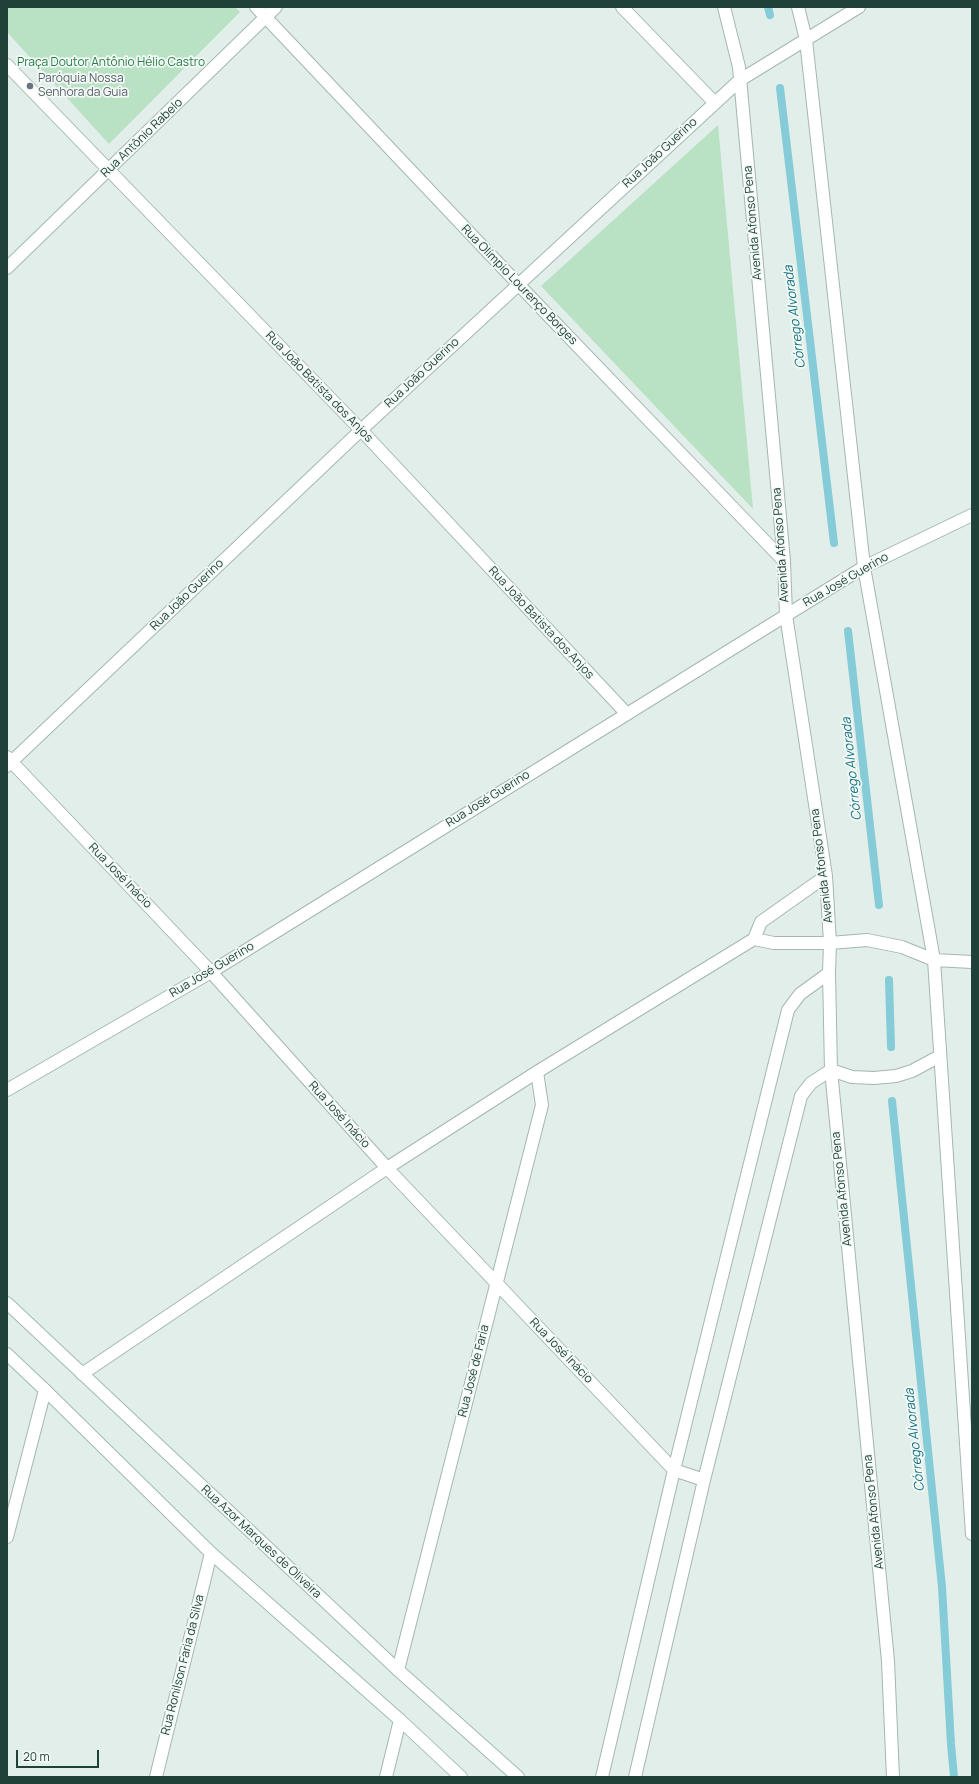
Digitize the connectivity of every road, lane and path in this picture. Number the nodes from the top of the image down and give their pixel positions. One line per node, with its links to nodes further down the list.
1 (256, 7): 7 (street, Rua Olímpio Lourenço Borges)
2 (276, 7): 7 (street, Rua Antônio Rabelo)
3 (622, 7): 11 (street)
4 (724, 7): 10 (street, Avenida Afonso Pena)
5 (798, 7): 8 (street)
6 (859, 7): 8 (street, Rua João Guerino)
7 (265, 17): 12 (street, Rua Antônio Rabelo); 14 (street, Rua Olímpio Lourenço Borges)
8 (806, 40): 10 (street, Rua João Guerino); 18 (street)
9 (7, 65): 12 (street, Rua João Batista dos Anjos)
10 (740, 80): 11 (street, Rua João Guerino); 17 (street, Avenida Afonso Pena)
11 (715, 103): 14 (street, Rua João Guerino)
12 (108, 171): 13 (street, Rua Antônio Rabelo); 15 (street, Rua João Batista dos Anjos)
13 (7, 268)
14 (518, 284): 15 (street, Rua João Guerino); 17 (street, Rua Olímpio Lourenço Borges)
15 (361, 430): 20 (street, Rua João Batista dos Anjos); 21 (street, Rua João Guerino)
16 (972, 514): 18 (street, Rua José Guerino)
17 (784, 560): 19 (street, Avenida Afonso Pena)
18 (864, 567): 19 (street, Rua José Guerino); 25 (street)
19 (786, 615): 20 (street, Rua José Guerino); 22 (street, Avenida Afonso Pena)
20 (626, 714): 27 (street, Rua José Guerino)
21 (8, 762): 27 (street, Rua José Inácio)
22 (826, 876): 23 (street); 24 (street, Avenida Afonso Pena)
23 (754, 939): 24 (street); 31 (street)
24 (830, 943): 25 (street); 28 (street, Avenida Afonso Pena)
25 (934, 960): 26 (street); 29 (street)
26 (972, 962)
27 (211, 972): 32 (street, Rua José Guerino); 33 (street, Rua José Inácio)
28 (828, 973): 30 (street, Avenida Afonso Pena); 39 (street)
29 (940, 1056): 30 (street); 41 (street)
30 (831, 1070): 40 (street); 52 (street, Avenida Afonso Pena)
31 (537, 1072): 33 (street); 34 (street, Rua José de Faria)
32 (7, 1090)
33 (387, 1168): 34 (street, Rua José Inácio); 37 (street)
34 (496, 1283): 39 (street, Rua José Inácio); 44 (street, Rua José de Faria)
35 (7, 1303): 37 (street, Rua Azor Marques de Oliveira)
36 (7, 1354): 38 (street)
37 (82, 1374): 44 (street, Rua Azor Marques de Oliveira)
38 (45, 1390): 42 (street); 43 (street)
39 (674, 1470): 40 (street); 50 (street)
40 (704, 1480): 51 (street)
41 (972, 1534)
42 (7, 1537)
43 (211, 1553): 45 (street); 46 (street, Rua Ronilson Faria da Silva)
44 (398, 1670): 49 (street, Rua Azor Marques de Oliveira)
45 (400, 1720): 47 (street); 48 (street)
46 (156, 1777)
47 (386, 1777)
48 (461, 1777)
49 (518, 1777)
50 (602, 1777)
51 (635, 1777)
52 (893, 1777)

